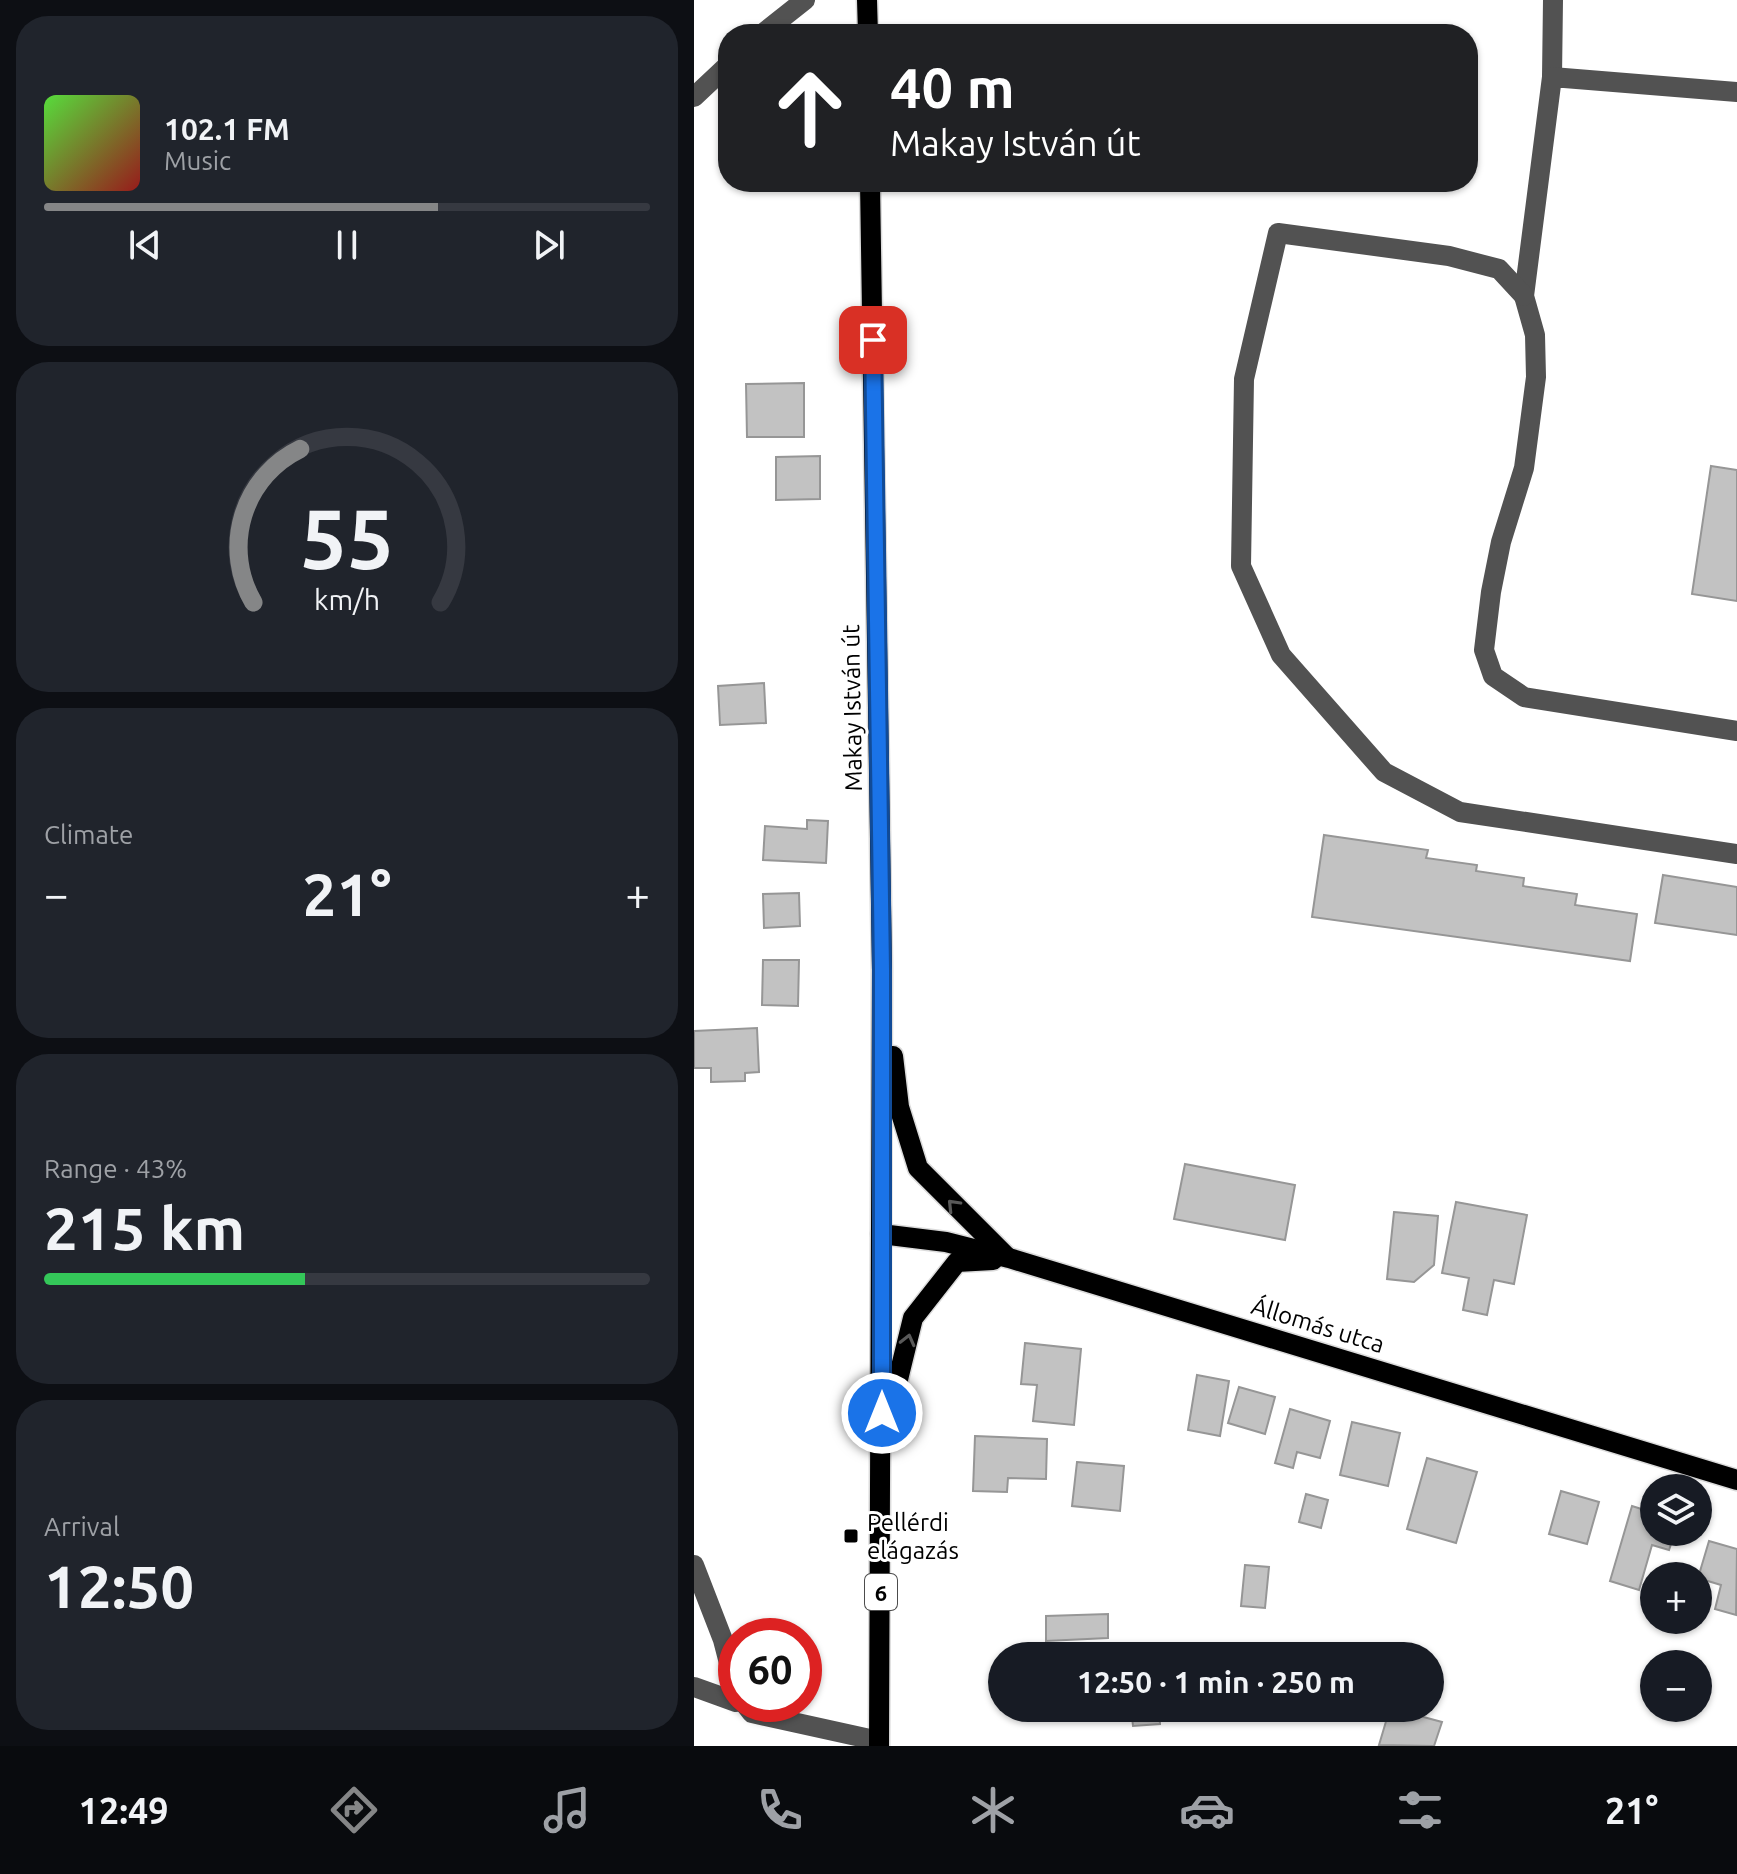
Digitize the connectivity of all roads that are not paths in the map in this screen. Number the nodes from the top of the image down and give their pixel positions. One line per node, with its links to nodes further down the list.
1 (805, 0): 4 (street)
2 (867, 0): 5 (main road)
3 (1553, 0): 7 (street)
4 (775, 24)
5 (868, 24)
6 (718, 74): 9 (street)
7 (1552, 77): 8 (street); 11 (street)
8 (1737, 92)
9 (694, 97)
10 (870, 192): 14 (main road, Makay István út / 6)
11 (1524, 296): 12 (street); 13 (street)
12 (1737, 731)
13 (1737, 854)
14 (882, 970): 15 (main road, Makay István út / 6); 16 (main road, one-way to 14)
15 (881, 1234): 16 (main road, Állomás utca); 17 (main road, 6)
16 (1009, 1258): 17 (main road, one-way to 16); 18 (main road, Állomás utca)
17 (883, 1443): 24 (main road, 6)
18 (1737, 1480)
19 (694, 1565): 20 (street)
20 (718, 1627)
21 (694, 1687): 22 (street)
22 (718, 1694)
23 (789, 1722): 24 (street)
24 (879, 1744)

